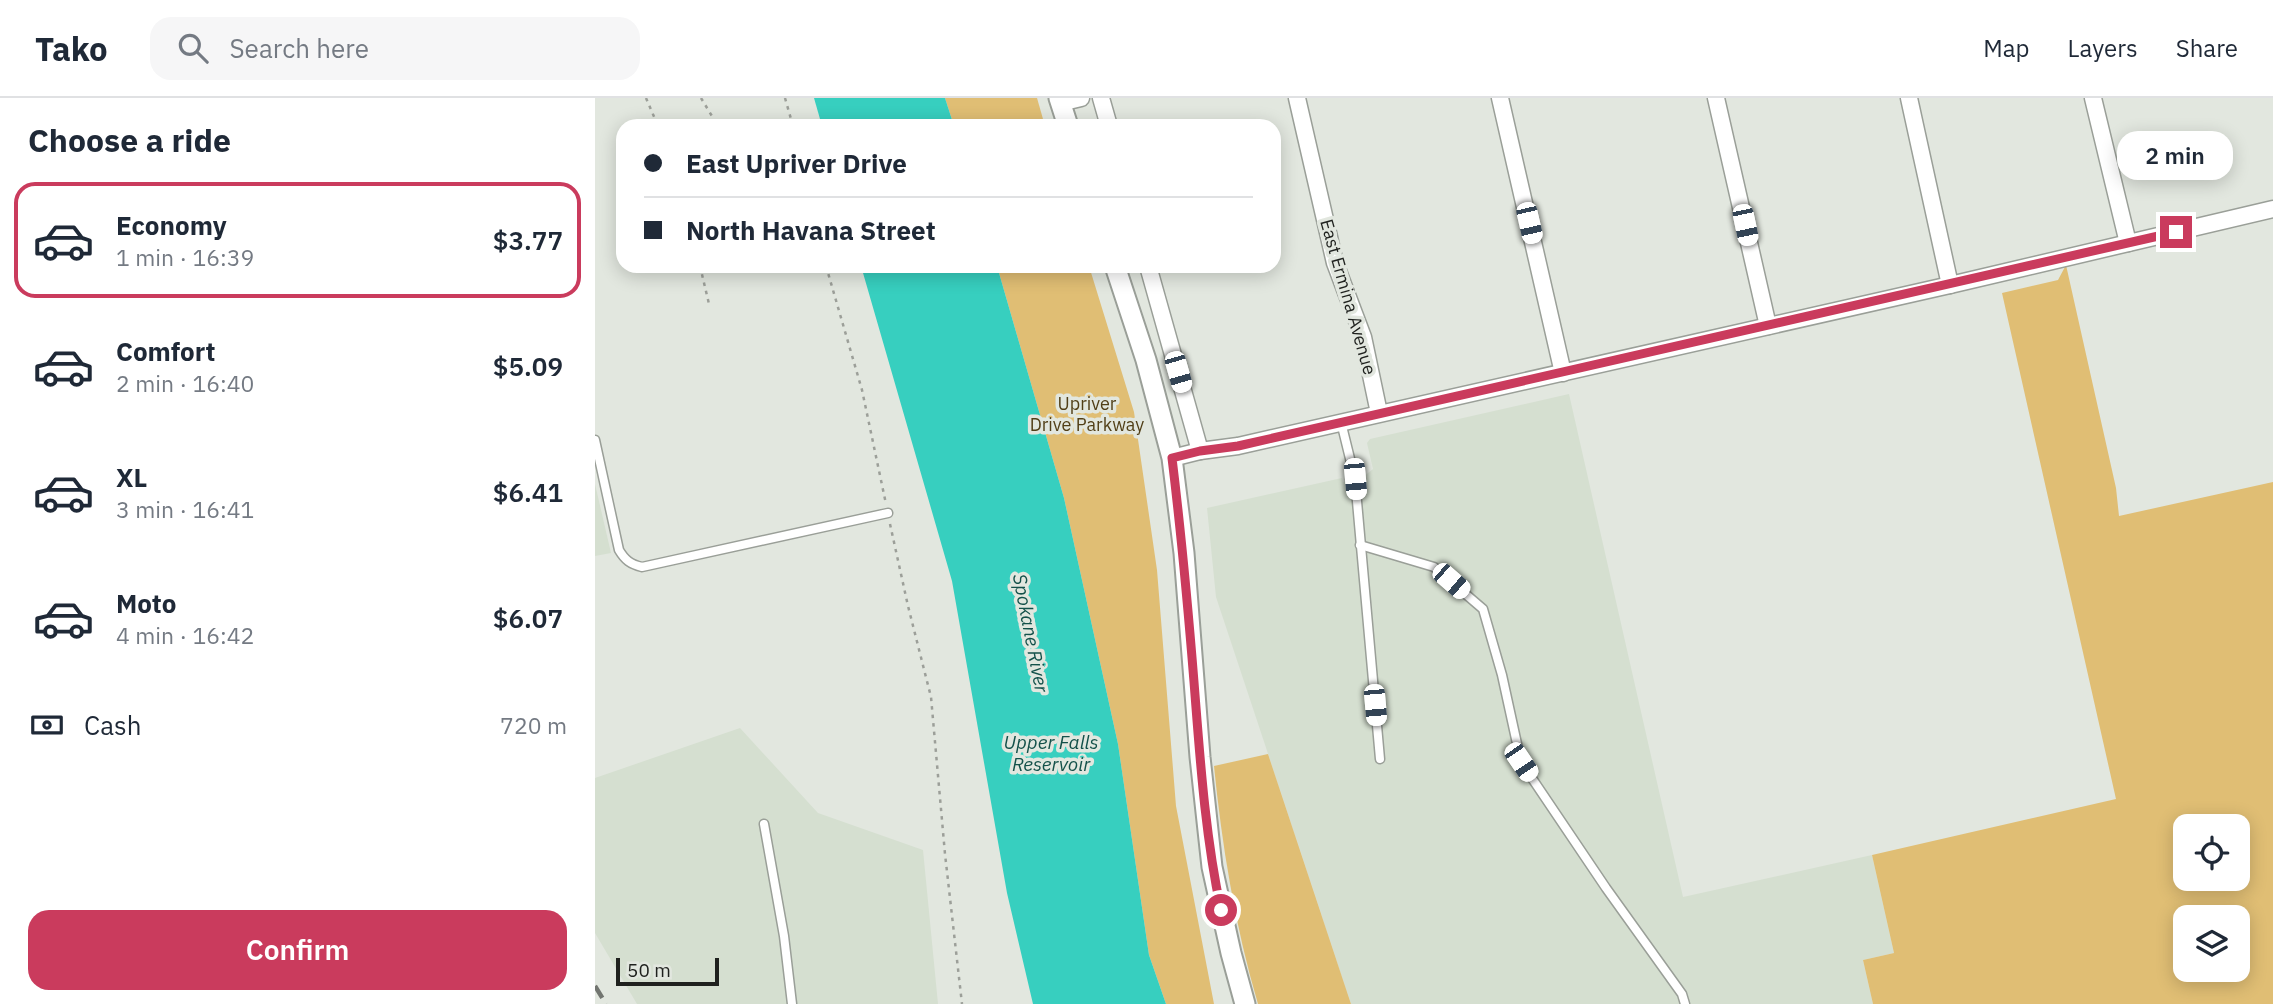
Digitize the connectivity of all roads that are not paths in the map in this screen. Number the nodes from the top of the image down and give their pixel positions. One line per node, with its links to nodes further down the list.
1 (1081, 98): 8 (street)
2 (1101, 98): 10 (street)
3 (1297, 98): 18 (street, East Ermina Avenue)
4 (1500, 98): 17 (street)
5 (1716, 98): 16 (street)
6 (1909, 98): 15 (street)
7 (2093, 98): 12 (street)
8 (1060, 100): 9 (street)
9 (1066, 119)
10 (1107, 119)
11 (2273, 209): 12 (street)
12 (2128, 243): 15 (street)
13 (1117, 273): 22 (street)
14 (1150, 273): 21 (street)
15 (1950, 285): 16 (street)
16 (1768, 326): 17 (street)
17 (1563, 373): 18 (street)
18 (1379, 413): 19 (street)
19 (1341, 422): 21 (street); 24 (lane)
20 (595, 440): 23 (lane)
21 (1200, 451): 22 (street)
22 (1172, 458): 28 (street)
23 (888, 513)
24 (1360, 545): 25 (lane); 29 (lane)
25 (1380, 759)
26 (764, 824): 27 (lane)
27 (792, 1004)
28 (1245, 1004)
29 (1685, 1004)

